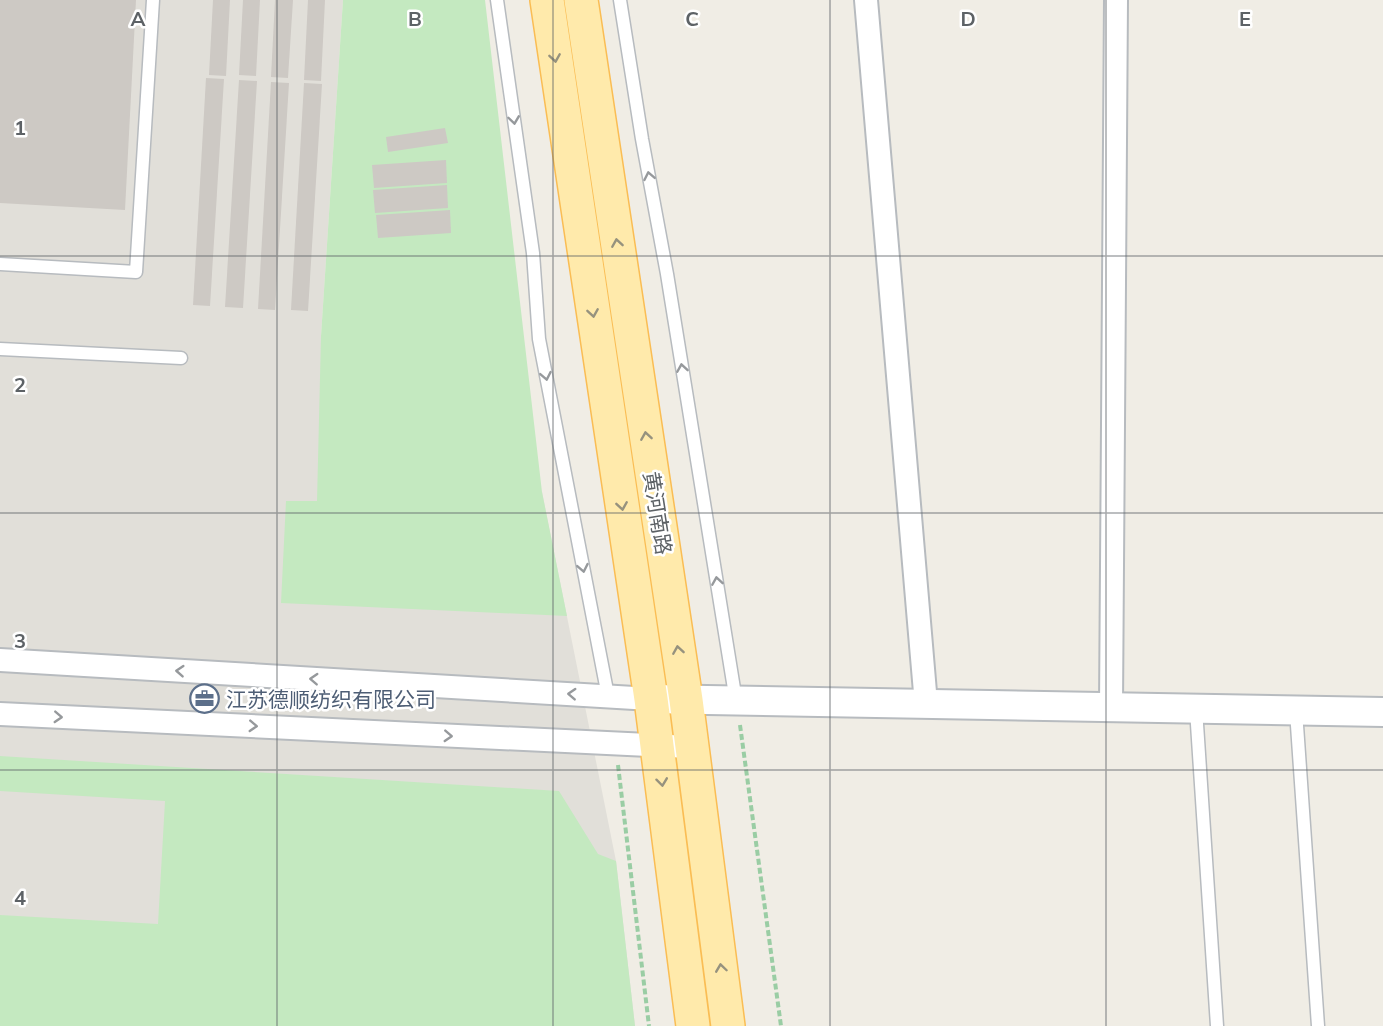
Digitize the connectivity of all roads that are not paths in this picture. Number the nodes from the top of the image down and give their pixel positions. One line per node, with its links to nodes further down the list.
1 (153, 0): 8 (lane)
2 (497, 0): 12 (lane, one-way to 12)
3 (548, 0): 13 (main road, 黄河南路, one-way to 13)
4 (581, 0): 14 (main road, 黄河南路, one-way to 4)
5 (620, 0): 15 (lane, one-way to 5)
6 (866, 0): 16 (street)
7 (1116, 0): 17 (street)
8 (0, 264)
9 (0, 349): 10 (lane)
10 (181, 358)
11 (0, 660): 12 (street, one-way to 11)
12 (608, 696): 13 (street)
13 (651, 699): 14 (street); 22 (main road, 黄河南路)
14 (686, 700): 15 (street); 23 (main road, 黄河南路)
15 (736, 701): 16 (street)
16 (926, 704): 17 (street)
17 (1111, 707): 18 (street)
18 (1196, 709): 19 (street); 26 (lane)
19 (1296, 711): 20 (street); 27 (lane)
20 (1383, 712)
21 (0, 714): 22 (street, one-way to 22)
22 (657, 746): 23 (street); 24 (main road, 黄河南路, one-way to 24)
23 (690, 747): 25 (main road, 黄河南路, one-way to 23)
24 (693, 1026)
25 (728, 1026)
26 (1217, 1026)
27 (1318, 1026)

